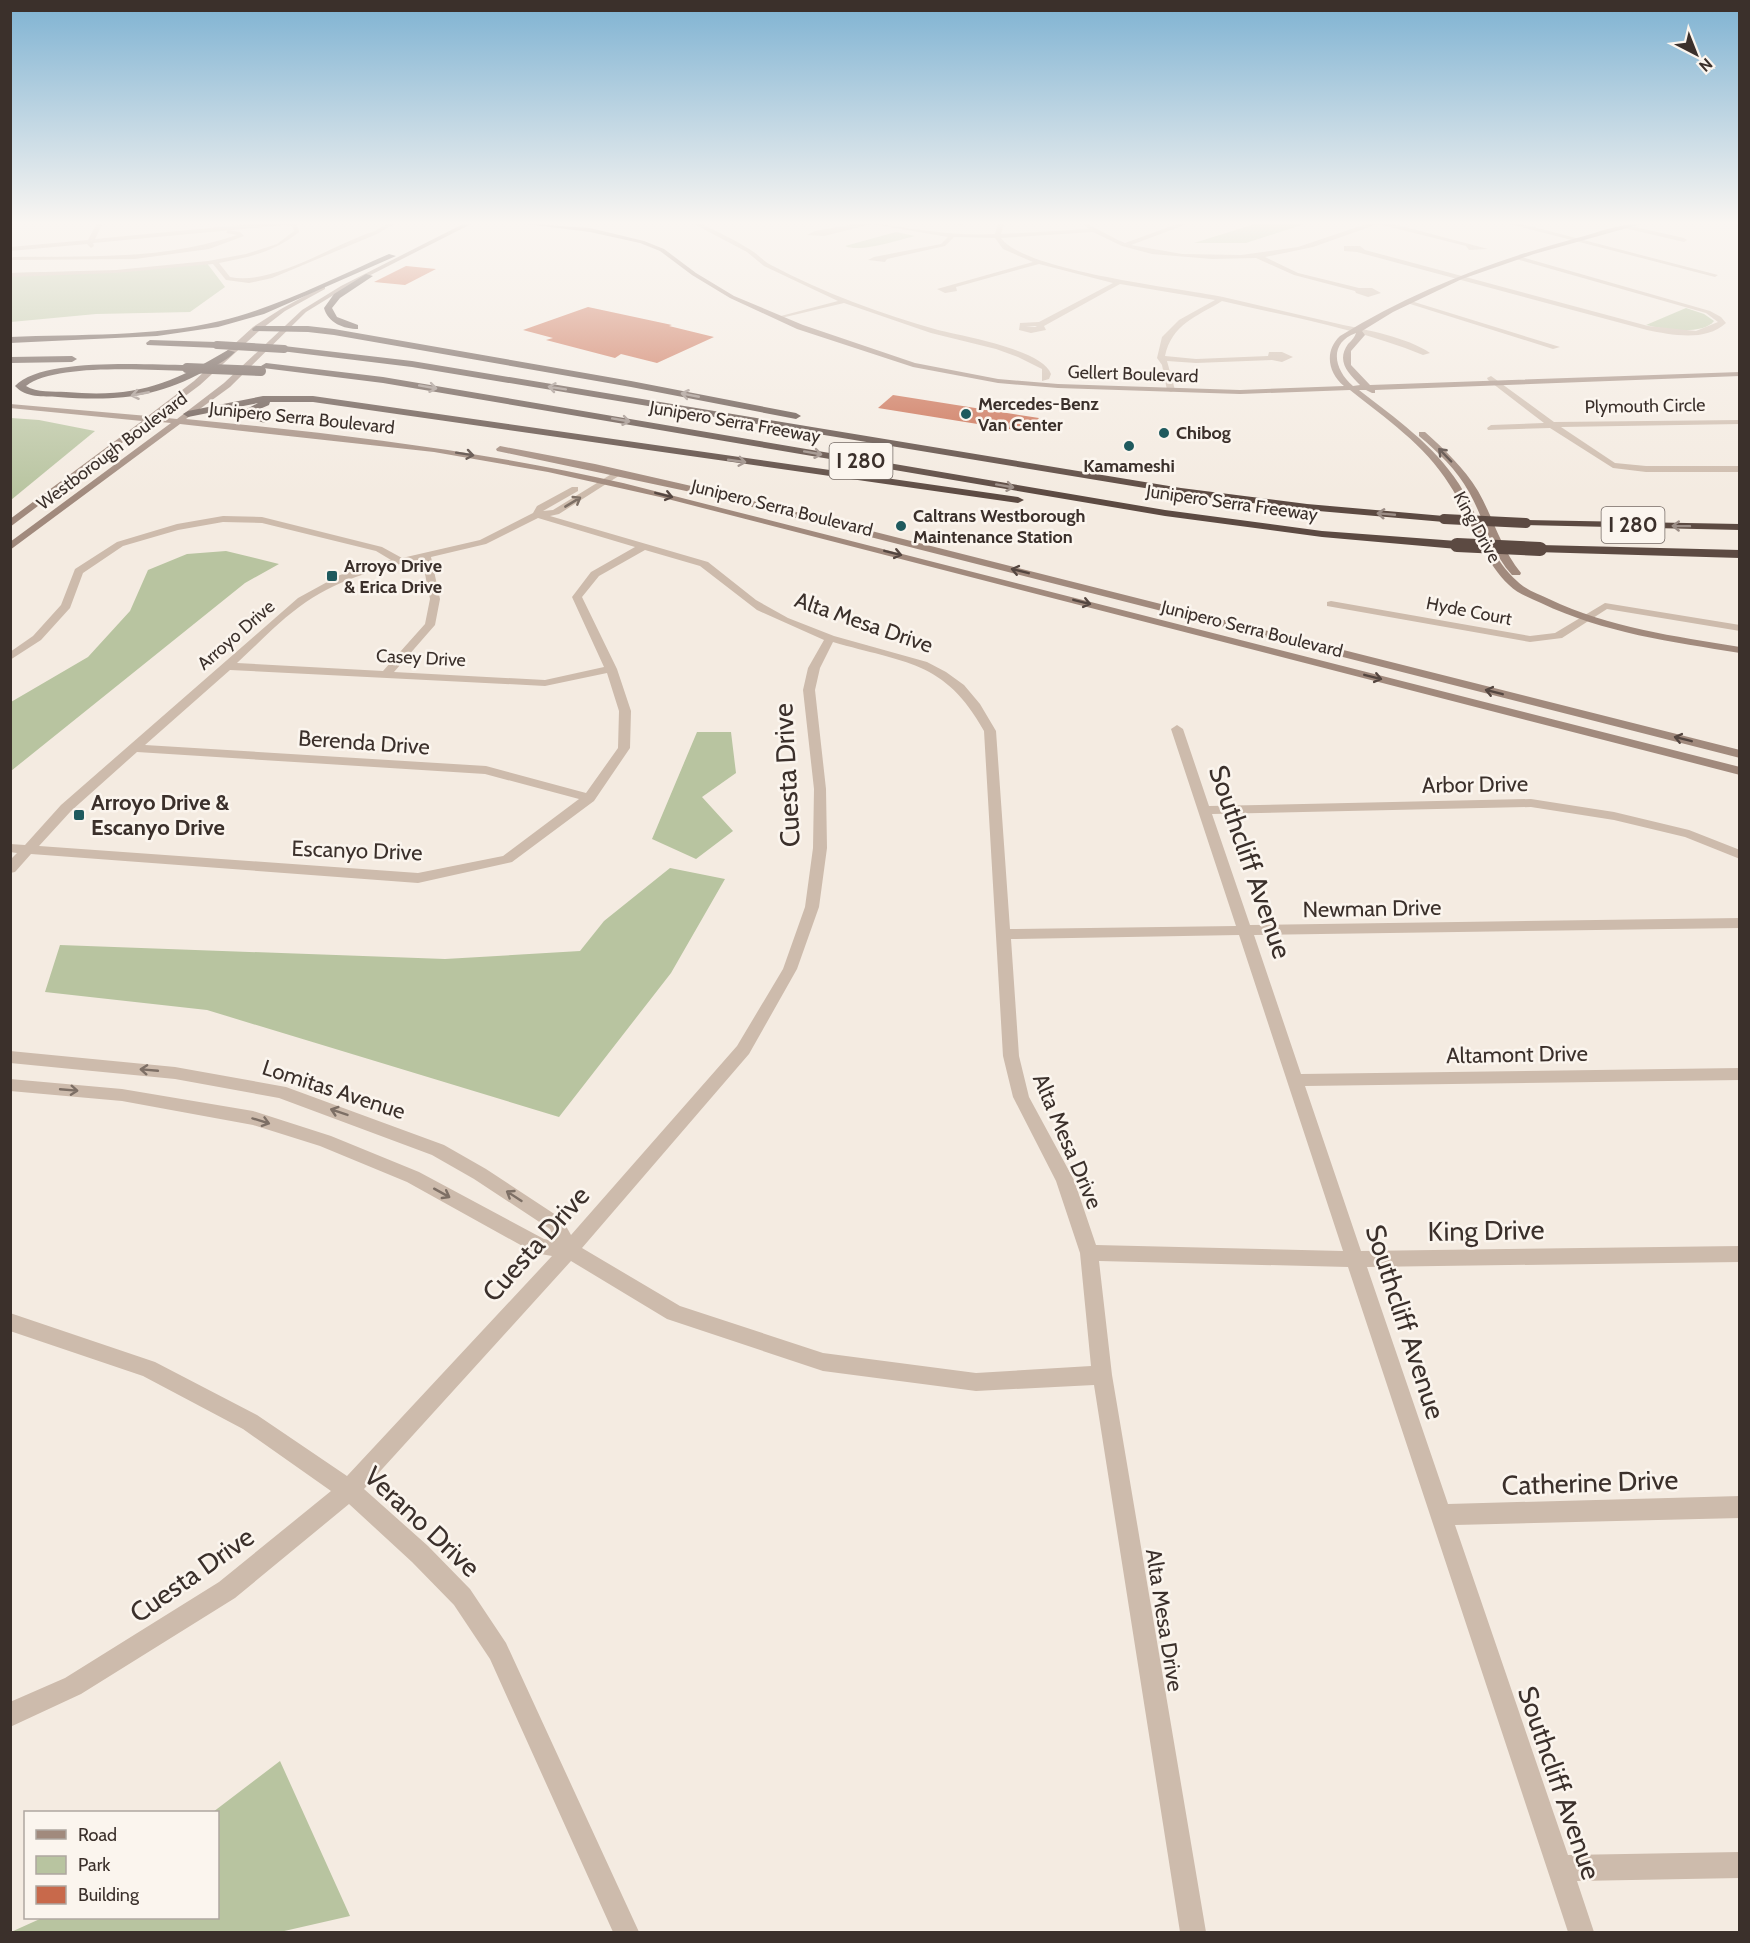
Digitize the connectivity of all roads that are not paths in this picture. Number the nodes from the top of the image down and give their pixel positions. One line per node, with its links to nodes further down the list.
1 (255, 314): 22 (highway)
2 (279, 314): 19 (main road, Westborough Boulevard)
3 (302, 314): 20 (main road, Westborough Boulevard)
4 (330, 314): 27 (highway)
5 (770, 314): 17 (main road, Gellert Boulevard)
6 (789, 314): 16 (main road, Gellert Boulevard)
7 (797, 314): 16 (street)
8 (881, 314): 34 (street)
9 (1061, 314): 18 (street)
10 (1196, 314): 28 (street)
11 (1286, 314): 21 (street)
12 (1388, 314): 21 (main road, King Drive)
13 (1447, 314): 24 (street)
14 (1595, 314): 15 (street)
15 (1711, 314)
16 (792, 315): 17 (street); 34 (main road, Gellert Boulevard)
17 (779, 318): 37 (main road, Gellert Boulevard)
18 (1040, 325)
19 (256, 328): 20 (highway); 25 (main road, Westborough Boulevard)
20 (284, 328): 27 (highway); 43 (main road, Westborough Boulevard)
21 (1358, 330): 26 (street); 36 (main road, King Drive); 36 (main road, King Drive)
22 (10, 340)
23 (10, 345): 52 (highway, Junipero Serra Freeway / I 280, one-way to 23, bridge)
24 (1556, 347)
25 (231, 352): 31 (highway, one-way to 31, bridge); 42 (main road, Westborough Boulevard)
26 (1426, 353)
27 (467, 355): 52 (highway, one-way to 27)
28 (1161, 358): 29 (street); 37 (street)
29 (1272, 358)
30 (10, 360): 31 (highway, Junipero Serra Freeway / I 280)
31 (264, 368): 60 (highway, Junipero Serra Freeway / I 280, one-way to 60)
32 (1740, 369): 35 (main road, Gellert Boulevard)
33 (1740, 374): 35 (main road, Gellert Boulevard)
34 (1045, 379): 37 (main road, Gellert Boulevard)
35 (1494, 380): 36 (main road, Gellert Boulevard); 48 (street, Plymouth Circle)
36 (1357, 386): 37 (main road, Gellert Boulevard); 67 (main road, King Drive)
37 (1170, 387)
38 (10, 397): 42 (main road, Junipero Serra Boulevard)
39 (347, 403): 43 (highway); 47 (highway); 60 (highway, one-way to 60)
40 (10, 406): 41 (main road, Junipero Serra Boulevard)
41 (48, 410): 44 (main road, Junipero Serra Boulevard); 50 (main road)
42 (158, 411): 43 (main road, Junipero Serra Boulevard); 44 (main road, Westborough Boulevard)
43 (188, 414): 45 (main road, Westborough Boulevard); 47 (main road, Junipero Serra Boulevard)
44 (146, 420): 45 (main road, Junipero Serra Boulevard); 50 (main road, Westborough Boulevard)
45 (178, 422): 47 (main road, Junipero Serra Boulevard); 51 (main road, Westborough Boulevard)
46 (1740, 422): 48 (street, Plymouth Circle)
47 (259, 425): 51 (main road); 55 (main road, Junipero Serra Boulevard); 56 (main road, Junipero Serra Boulevard, one-way to 56)
48 (1552, 425): 49 (street); 53 (street, Plymouth Circle)
49 (1491, 428)
50 (108, 449): 58 (main road, Westborough Boulevard)
51 (141, 450): 62 (main road, Westborough Boulevard)
52 (967, 456): 59 (highway, Junipero Serra Freeway / I 280, one-way to 52, bridge)
53 (1740, 469)
54 (621, 472): 55 (street, Arroyo Drive); 78 (main road, Junipero Serra Boulevard, one-way to 54)
55 (608, 475): 56 (main road, Junipero Serra Boulevard); 57 (street, Arroyo Drive, one-way to 55); 79 (main road, Junipero Serra Boulevard, one-way to 79)
56 (594, 478): 57 (street, Arroyo Drive)
57 (537, 515): 61 (street, Alta Mesa Drive); 64 (street, Arroyo Drive)
58 (10, 524)
59 (1740, 527)
60 (1348, 536): 63 (highway, Junipero Serra Freeway / I 280, bridge)
61 (644, 546): 69 (street, Alta Mesa Drive); 74 (street, Escanyo Drive)
62 (10, 547)
63 (1740, 554)
64 (426, 555): 65 (street, Arroyo Drive); 75 (street)
65 (399, 560): 72 (street); 73 (street, Arroyo Drive)
66 (1331, 604): 67 (street, Hyde Court)
67 (1589, 615): 68 (street); 70 (main road, King Drive); 71 (main road, King Drive)
68 (1740, 628)
69 (830, 638): 88 (street, Alta Mesa Drive); 93 (street, Cuesta Drive)
70 (1740, 641)
71 (1740, 650)
72 (10, 657)
73 (227, 666): 75 (street, Casey Drive); 77 (street, Arroyo Drive)
74 (611, 669): 75 (street, Casey Drive); 80 (street, Escanyo Drive)
75 (386, 674)
76 (1178, 729): 81 (street, Southcliff Avenue)
77 (133, 748): 80 (street, Berenda Drive); 83 (street, Arroyo Drive)
78 (1740, 754)
79 (1740, 771)
80 (589, 798): 83 (street, Escanyo Drive)
81 (1204, 810): 84 (street, Arbor Drive); 87 (street, Southcliff Avenue)
82 (10, 848): 83 (street, Escanyo Drive)
83 (25, 850): 85 (street, Arroyo Drive)
84 (1740, 855)
85 (10, 869)
86 (1740, 923): 87 (street, Newman Drive)
87 (1245, 931): 88 (street, Newman Drive); 91 (street, Southcliff Avenue)
88 (1004, 934): 94 (street, Alta Mesa Drive)
89 (10, 1057): 93 (street, Lomitas Avenue, one-way to 89)
90 (1740, 1074): 91 (street, Altamont Drive)
91 (1295, 1080): 96 (street, Southcliff Avenue)
92 (10, 1085): 93 (street, one-way to 93)
93 (568, 1250): 98 (street); 99 (street, Cuesta Drive)
94 (1089, 1253): 96 (street, King Drive); 98 (street, Alta Mesa Drive)
95 (1740, 1254): 96 (street, King Drive)
96 (1356, 1259): 101 (street, Southcliff Avenue)
97 (10, 1322): 99 (street, Verano Drive)
98 (1102, 1375): 106 (street, Alta Mesa Drive)
99 (349, 1490): 102 (street, Cuesta Drive); 105 (street, Verano Drive)
100 (1740, 1507): 101 (street, Catherine Drive)
101 (1441, 1515): 104 (street, Southcliff Avenue)
102 (10, 1715)
103 (1740, 1865): 104 (street)
104 (1559, 1868): 107 (street, Southcliff Avenue)
105 (626, 1932)
106 (1193, 1932)
107 (1581, 1932)

